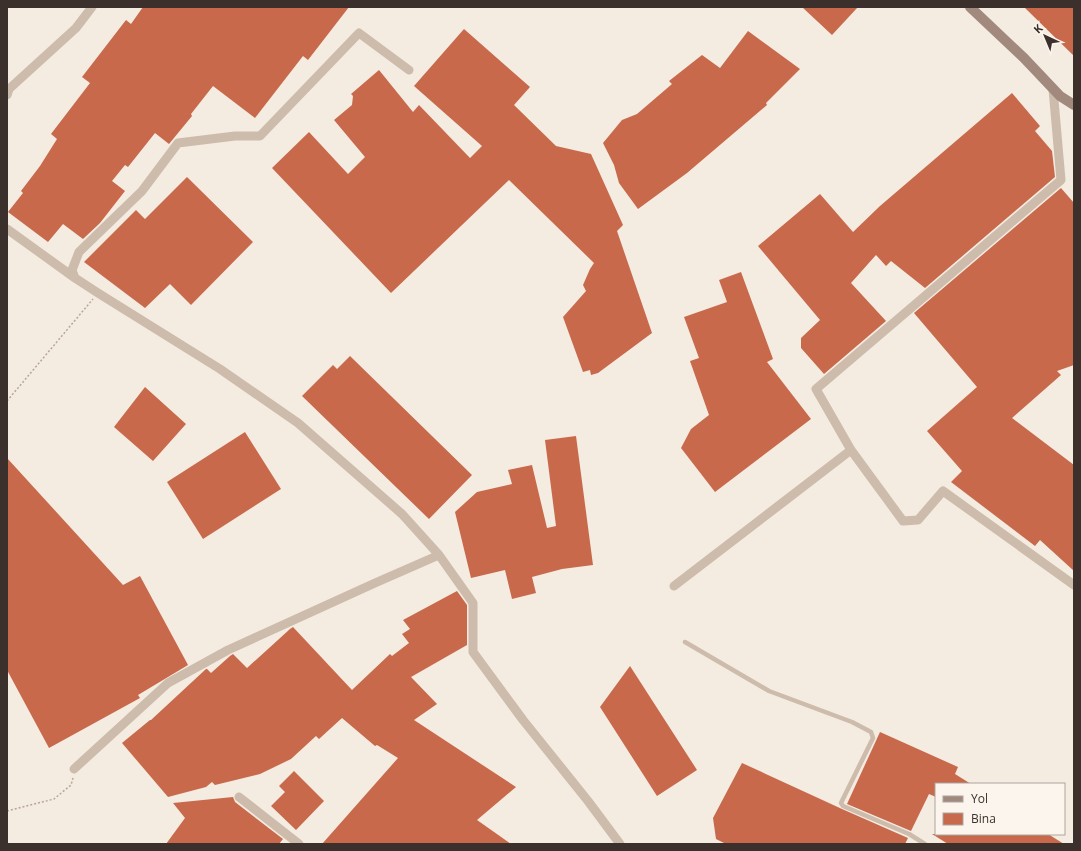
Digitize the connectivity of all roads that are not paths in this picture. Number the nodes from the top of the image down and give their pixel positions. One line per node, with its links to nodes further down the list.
1 (92, 7): 5 (street)
2 (970, 7): 4 (street)
3 (409, 70): 8 (street)
4 (1053, 89): 6 (street); 9 (street)
5 (7, 94)
6 (1074, 105)
7 (7, 229): 8 (street)
8 (75, 278): 10 (street)
9 (851, 450): 11 (street); 12 (street)
10 (439, 555): 14 (street); 17 (street)
11 (1074, 585)
12 (674, 586)
13 (685, 642): 18 (lane)
14 (74, 768)
15 (239, 798): 16 (street)
16 (299, 844)
17 (620, 844)
18 (925, 844)

